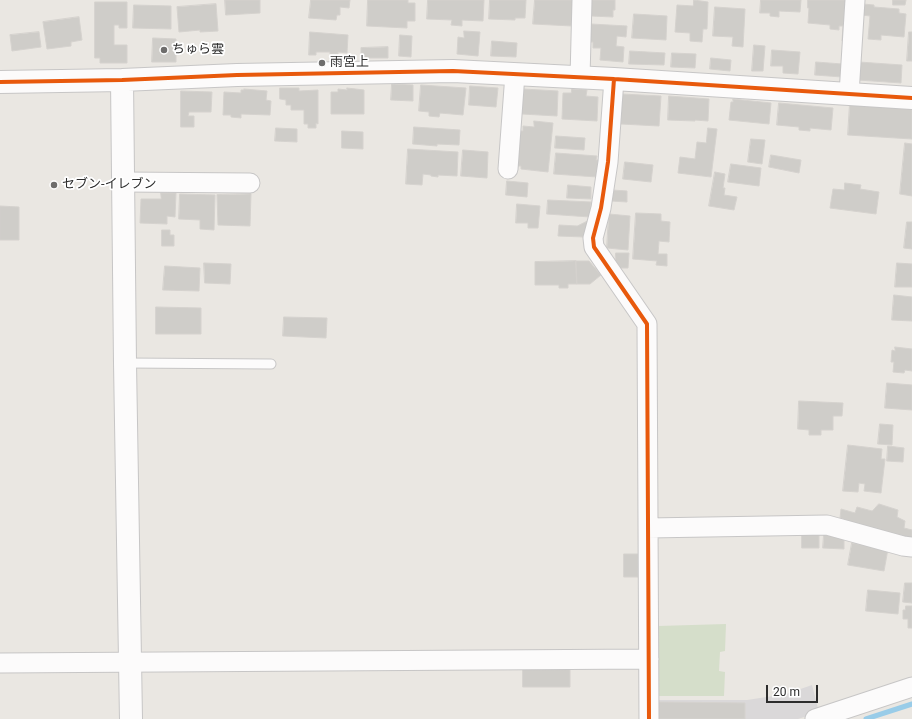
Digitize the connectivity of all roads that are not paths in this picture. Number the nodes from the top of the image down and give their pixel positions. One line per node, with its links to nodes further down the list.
1 (582, 0): 4 (street)
2 (856, 0): 8 (street)
3 (515, 74): 4 (street); 6 (street); 10 (street)
4 (580, 78): 5 (street)
5 (614, 79): 8 (street); 15 (street)
6 (122, 80): 7 (street); 11 (street)
7 (0, 82)
8 (850, 94): 9 (street)
9 (912, 98)
10 (508, 169)
11 (123, 182): 12 (street); 13 (street)
12 (250, 183)
13 (125, 363): 14 (lane); 19 (street)
14 (271, 364)
15 (648, 528): 16 (street); 17 (street)
16 (912, 547)
17 (649, 660): 19 (street); 22 (street)
18 (0, 663): 19 (street)
19 (130, 663): 21 (street)
20 (912, 687): 23 (street)
21 (131, 719)
22 (649, 719)
23 (815, 719)

